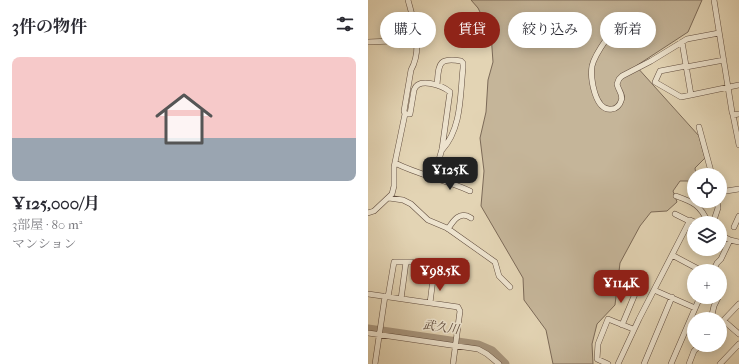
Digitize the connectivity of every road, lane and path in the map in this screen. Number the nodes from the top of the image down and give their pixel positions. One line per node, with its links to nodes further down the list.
1 (408, 0): 3 (street)
2 (714, 0): 4 (street)
3 (411, 12)
4 (719, 33): 7 (street); 10 (street)
5 (368, 42): 6 (street)
6 (380, 42)
7 (682, 42): 9 (street); 11 (street)
8 (417, 48): 16 (street)
9 (602, 48)
10 (724, 60): 11 (street); 14 (street)
11 (686, 67): 15 (street); 15 (street)
12 (437, 85): 16 (street); 20 (street); 20 (street)
13 (739, 85): 14 (street)
14 (728, 87): 15 (street); 17 (street)
15 (691, 95)
16 (405, 114): 21 (street)
17 (736, 115): 19 (street)
18 (699, 126): 22 (street)
19 (739, 145)
20 (441, 150): 23 (street)
21 (395, 163): 23 (street); 28 (street)
22 (710, 168)
23 (434, 177): 25 (street)
24 (739, 189): 26 (street)
25 (470, 191)
26 (727, 191)
27 (676, 196): 31 (street)
28 (390, 198): 29 (street); 37 (street)
29 (368, 213)
30 (675, 214): 34 (street)
31 (705, 216)
32 (739, 216): 36 (street)
33 (471, 218): 37 (street)
34 (687, 221)
35 (687, 226): 41 (street)
36 (734, 227)
37 (448, 229): 47 (street)
38 (727, 239): 39 (street)
39 (730, 240): 40 (street); 44 (street)
40 (739, 242)
41 (672, 256): 43 (street); 49 (street)
42 (406, 262): 45 (street); 51 (street); 53 (street)
43 (688, 264)
44 (716, 264)
45 (433, 278): 46 (street); 54 (street)
46 (440, 280)
47 (510, 287)
48 (636, 287): 59 (street)
49 (654, 290): 52 (street); 61 (street)
50 (368, 294): 51 (street)
51 (386, 297): 53 (street); 63 (street)
52 (672, 297): 57 (street); 73 (street)
53 (401, 299): 54 (street)
54 (430, 303): 66 (street)
55 (697, 304): 57 (street)
56 (739, 304): 58 (street)
57 (695, 308): 74 (street)
58 (727, 317)
59 (622, 325): 61 (street); 71 (street)
60 (727, 326): 64 (street)
61 (633, 330): 72 (street)
62 (368, 333): 63 (street)
63 (380, 334): 66 (street); 68 (street)
64 (739, 334)
65 (739, 344): 76 (street)
66 (455, 345): 69 (street); 70 (street)
67 (694, 352): 75 (street)
68 (375, 364)
69 (453, 364)
70 (499, 364)
71 (608, 364)
72 (618, 364)
73 (644, 364)
74 (671, 364)
75 (689, 364)
76 (720, 364)

